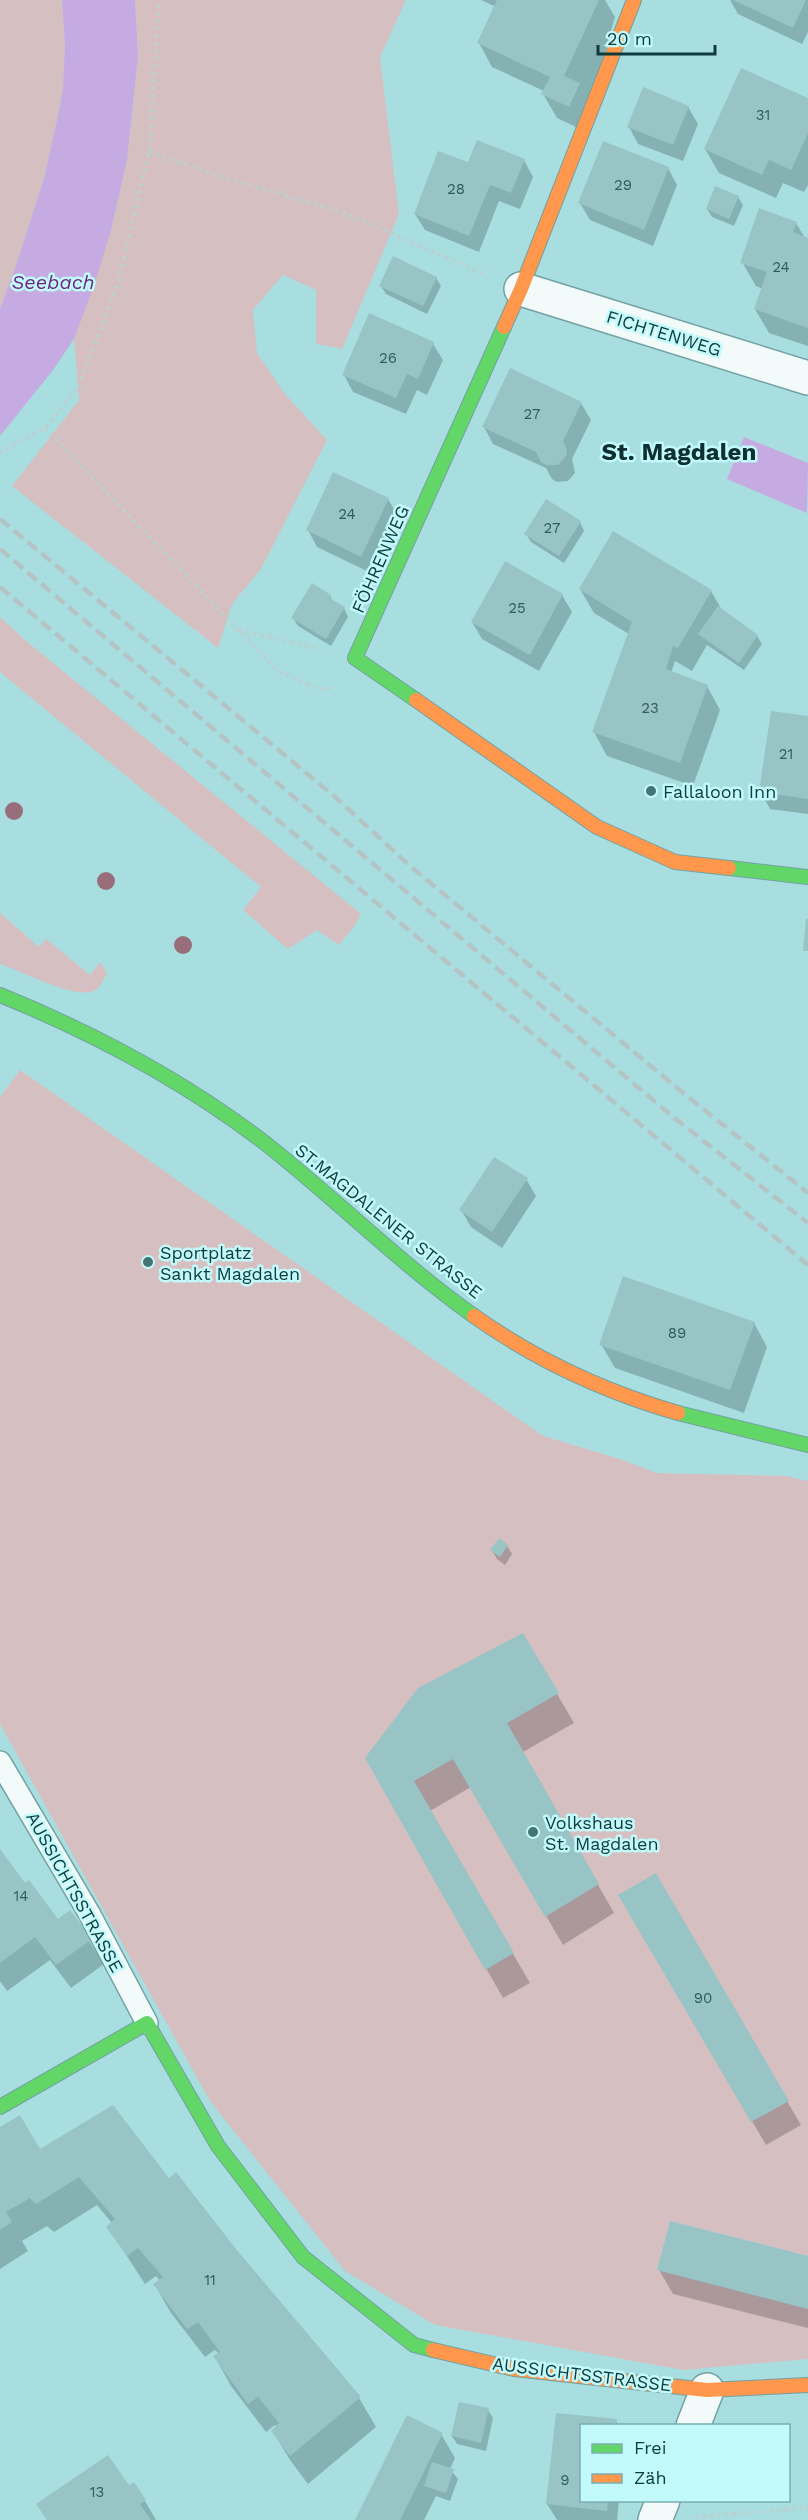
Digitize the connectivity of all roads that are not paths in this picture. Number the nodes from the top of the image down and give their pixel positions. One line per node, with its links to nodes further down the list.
1 (634, 0): 2 (street, FÖHRENWEG)
2 (521, 289): 3 (street, FICHTENWEG); 4 (street, FÖHRENWEG)
3 (808, 378)
4 (808, 877)
5 (0, 995): 6 (street, ST.MAGDALENER STRASSE)
6 (808, 1445)
7 (0, 1762): 8 (lane, AUSSICHTSSTRASSE)
8 (147, 2023): 9 (street); 11 (street, AUSSICHTSSTRASSE)
9 (0, 2107)
10 (808, 2385): 11 (street, AUSSICHTSSTRASSE)
11 (707, 2390): 12 (street)
12 (694, 2424)
13 (662, 2502): 14 (street)
14 (655, 2520)

